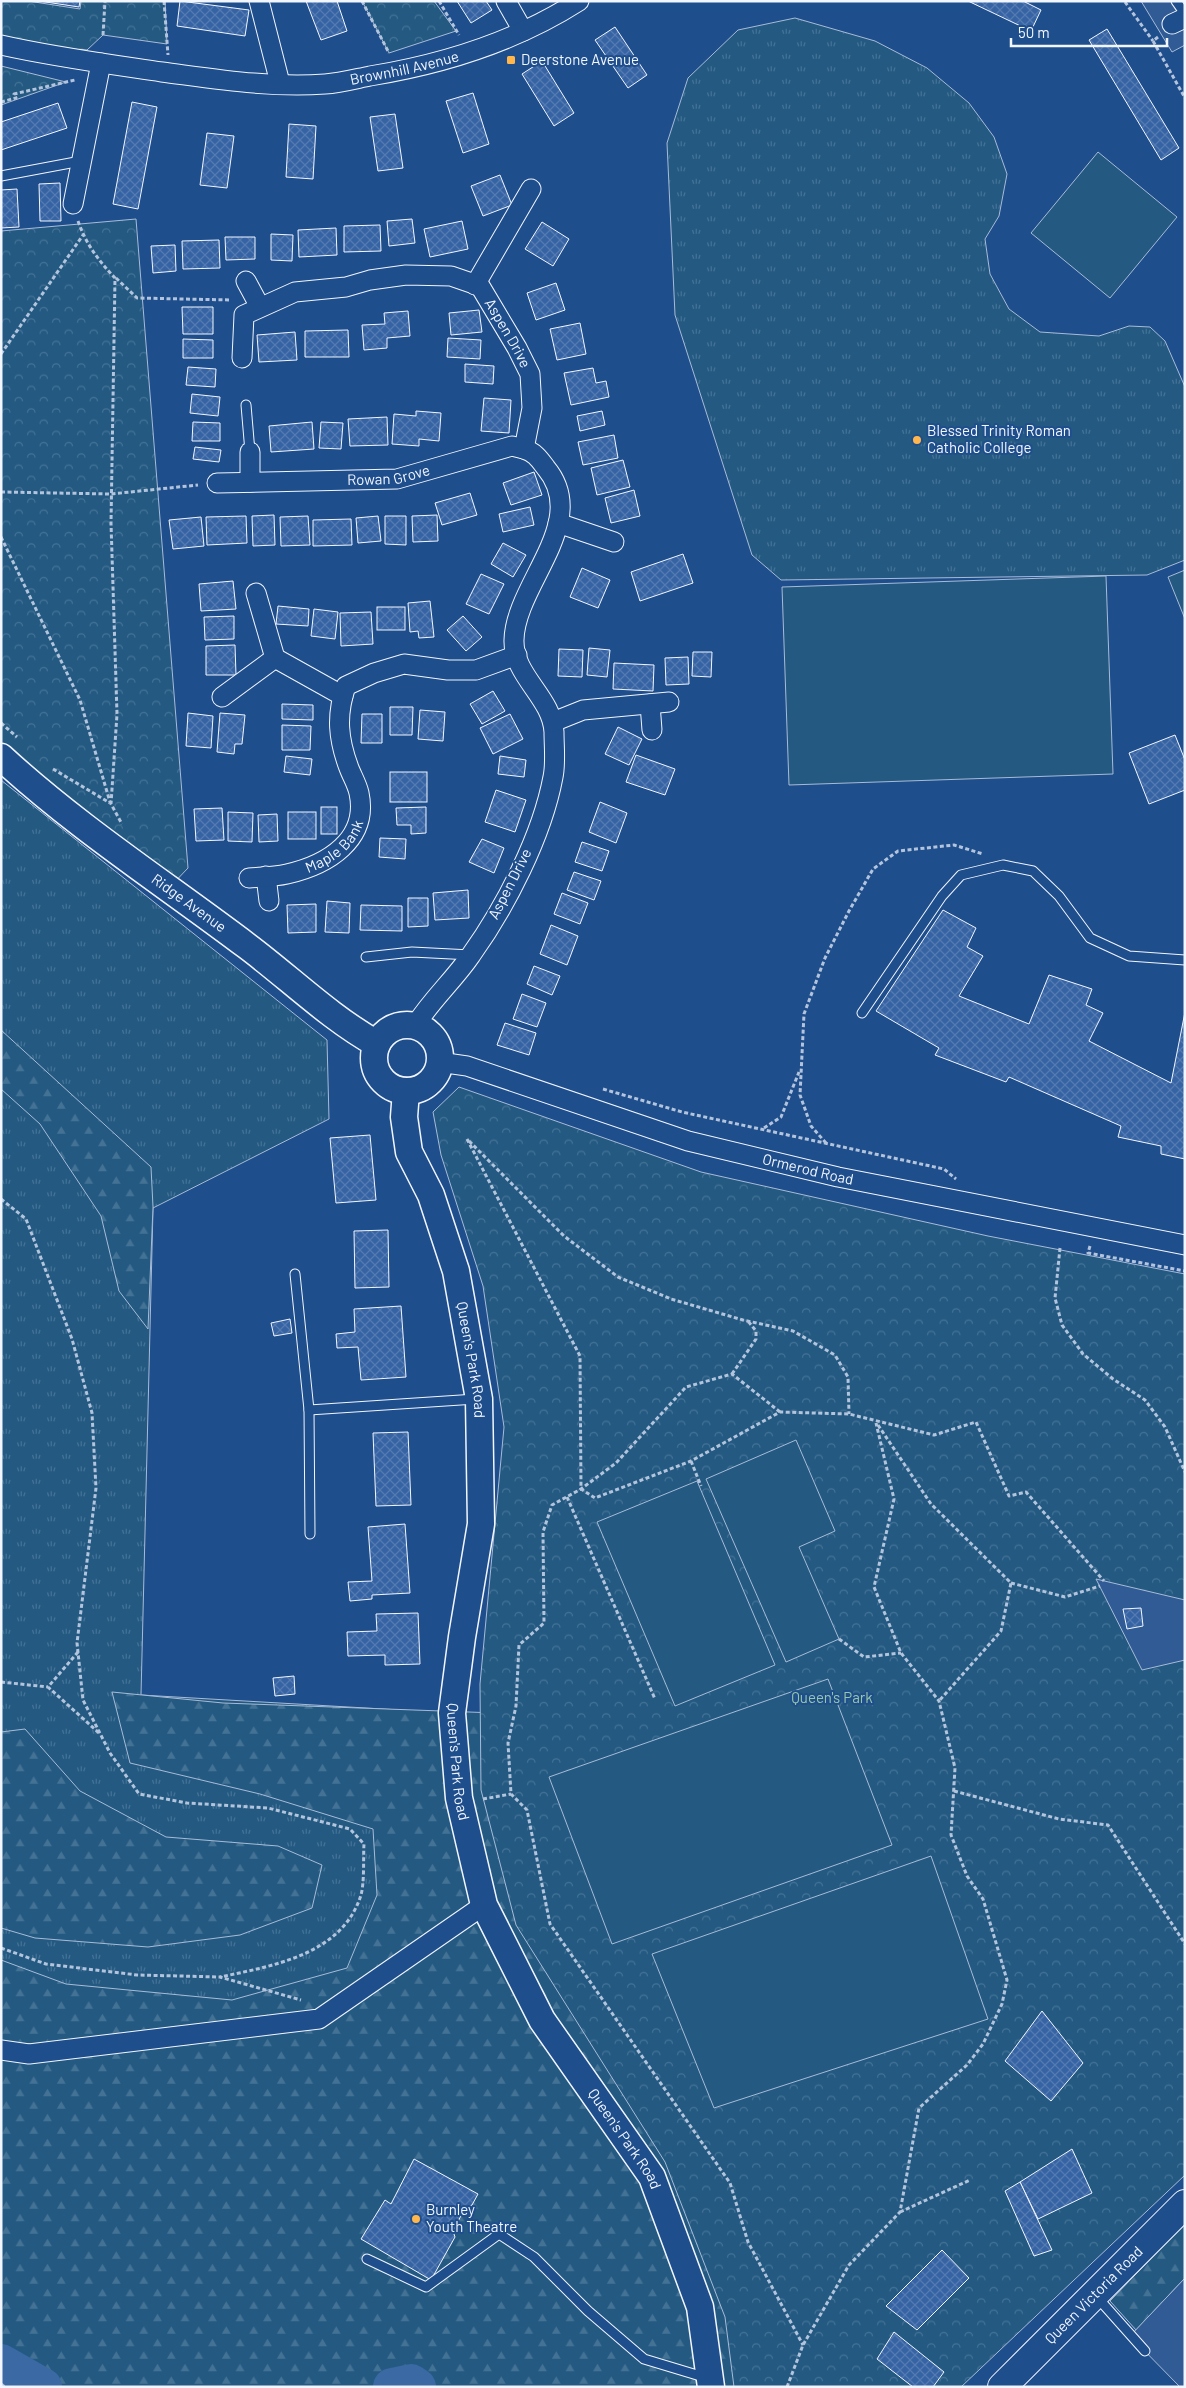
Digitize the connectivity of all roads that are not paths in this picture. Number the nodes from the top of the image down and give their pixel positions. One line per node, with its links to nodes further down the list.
1 (259, 1): 9 (street)
2 (506, 1): 6 (street)
3 (579, 1): 6 (street, Brownhill Avenue)
4 (1176, 1): 5 (lane)
5 (1181, 19)
6 (523, 31): 9 (street, Brownhill Avenue)
7 (1, 45): 8 (street, Brownhill Avenue)
8 (101, 63): 9 (street, Brownhill Avenue); 10 (street)
9 (280, 83)
10 (81, 162): 11 (lane); 13 (street)
11 (1, 176)
12 (531, 189): 15 (street, Aspen Drive)
13 (73, 204)
14 (246, 281): 16 (street)
15 (475, 284): 16 (street, Aspen Drive); 19 (street, Aspen Drive)
16 (252, 311): 17 (street)
17 (242, 358)
18 (246, 405): 20 (lane)
19 (524, 449): 21 (street, Rowan Grove); 23 (street, Aspen Drive)
20 (250, 452): 21 (street)
21 (250, 482): 22 (street, Rowan Grove)
22 (217, 483)
23 (558, 523): 24 (street); 26 (street, Aspen Drive)
24 (614, 542)
25 (256, 592): 27 (street)
26 (517, 655): 28 (street); 32 (street, Aspen Drive)
27 (275, 658): 28 (street); 29 (street)
28 (343, 696): 35 (street, Maple Bank)
29 (222, 697)
30 (669, 702): 31 (street)
31 (650, 704): 32 (street); 33 (street)
32 (553, 722): 36 (street, Aspen Drive)
33 (652, 730)
34 (11, 749): 41 (street, Ridge Avenue)
35 (269, 901)
36 (471, 955): 37 (lane); 40 (street, Aspen Drive)
37 (366, 957)
38 (1185, 960): 39 (lane)
39 (862, 1013)
40 (416, 1026): 41 (street); 42 (street)
41 (377, 1044): 43 (street)
42 (440, 1062): 43 (street); 44 (street, Ormerod Road)
43 (406, 1091): 46 (street, Queen's Park Road)
44 (1185, 1245)
45 (295, 1274): 47 (lane)
46 (479, 1399): 47 (lane); 49 (street, Queen's Park Road)
47 (309, 1410): 48 (lane)
48 (310, 1534)
49 (484, 1905): 50 (street); 55 (street, Queen's Park Road)
50 (1, 2050)
51 (1185, 2204): 53 (highway, Queen Victoria Road)
52 (367, 2259): 55 (lane)
53 (1094, 2294): 54 (lane); 56 (highway, Queen Victoria Road)
54 (1145, 2351)
55 (710, 2383)
56 (1002, 2387)

